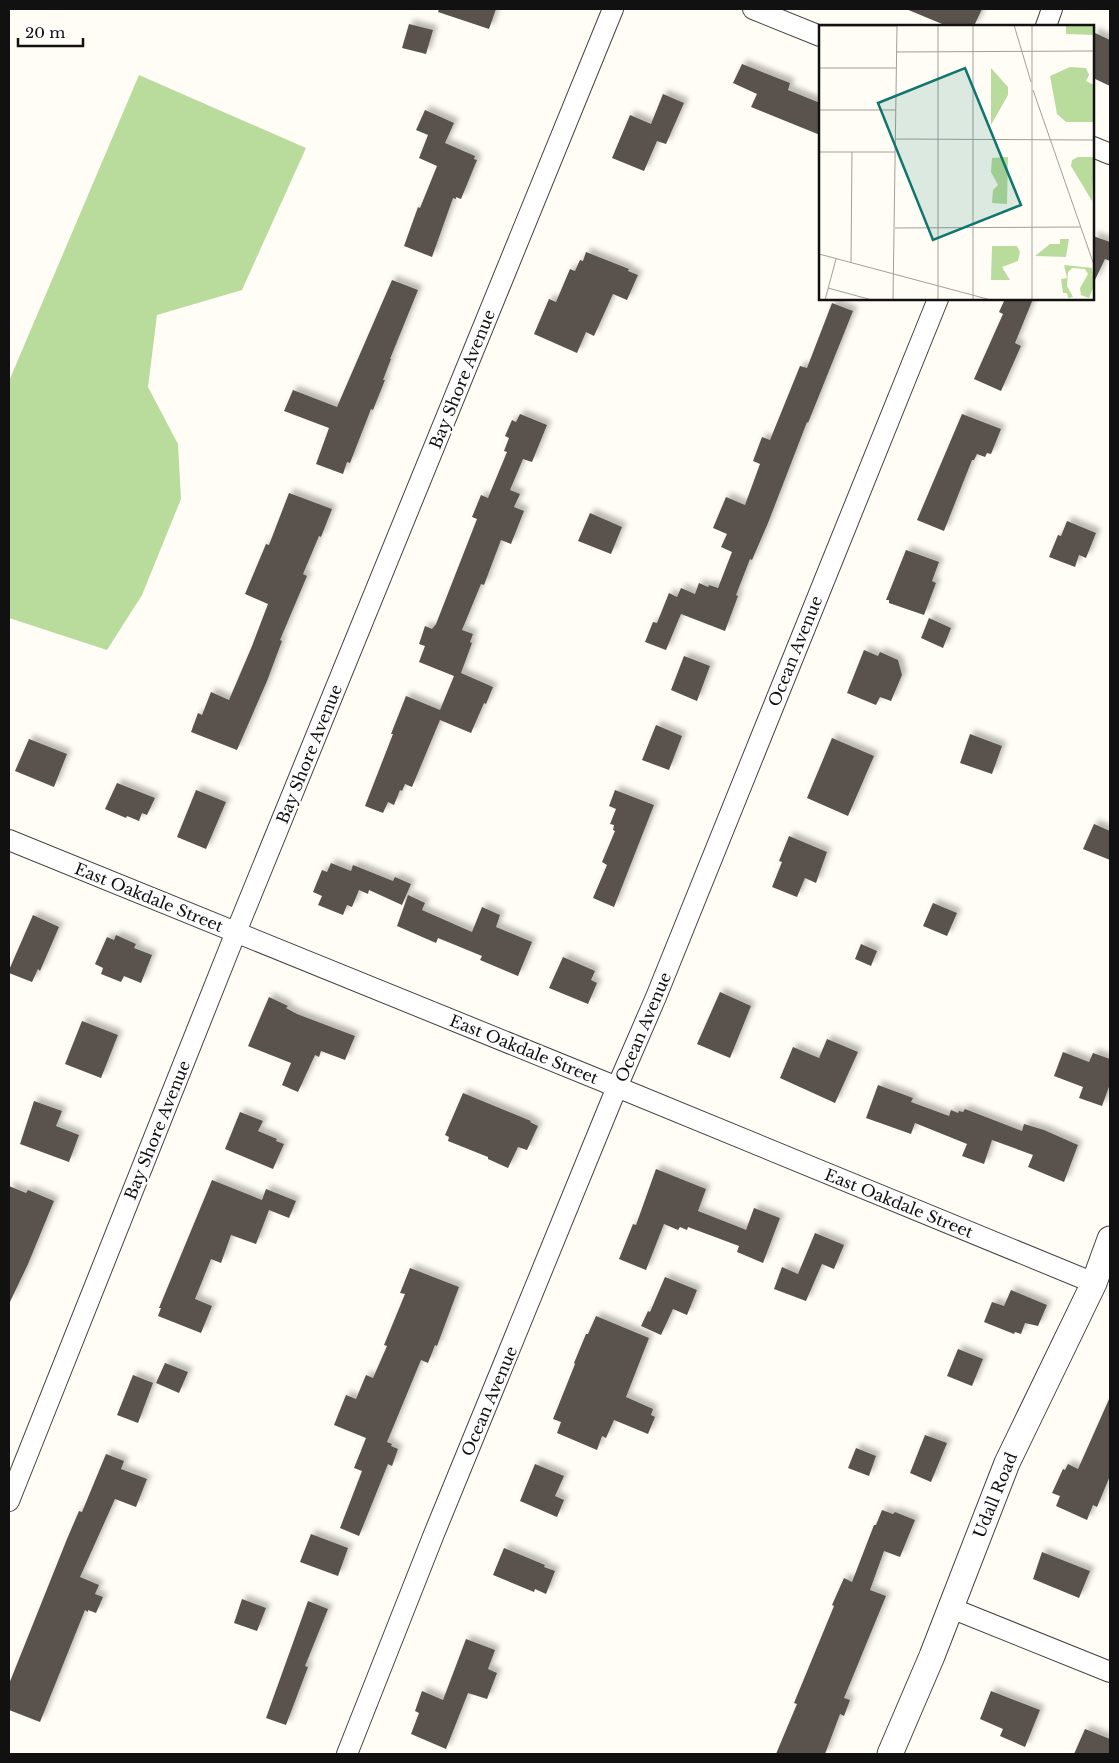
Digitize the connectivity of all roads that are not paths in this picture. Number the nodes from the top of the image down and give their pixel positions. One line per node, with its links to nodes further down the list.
1 (613, 9): 10 (street, Bay Shore Avenue)
2 (753, 9): 5 (street)
3 (1052, 9): 4 (street)
4 (1046, 25)
5 (819, 36)
6 (1094, 147): 7 (street)
7 (1110, 154)
8 (938, 300): 11 (street, Ocean Avenue)
9 (9, 840): 10 (street, East Oakdale Street)
10 (236, 932): 11 (street, East Oakdale Street); 14 (street, Bay Shore Avenue)
11 (617, 1087): 13 (street, East Oakdale Street); 17 (street, Ocean Avenue)
12 (1110, 1239): 13 (street, Udall Road)
13 (1094, 1283): 15 (street, Udall Road)
14 (9, 1501)
15 (951, 1608): 16 (street); 18 (street, Udall Road)
16 (1110, 1672)
17 (347, 1754)
18 (890, 1754)

